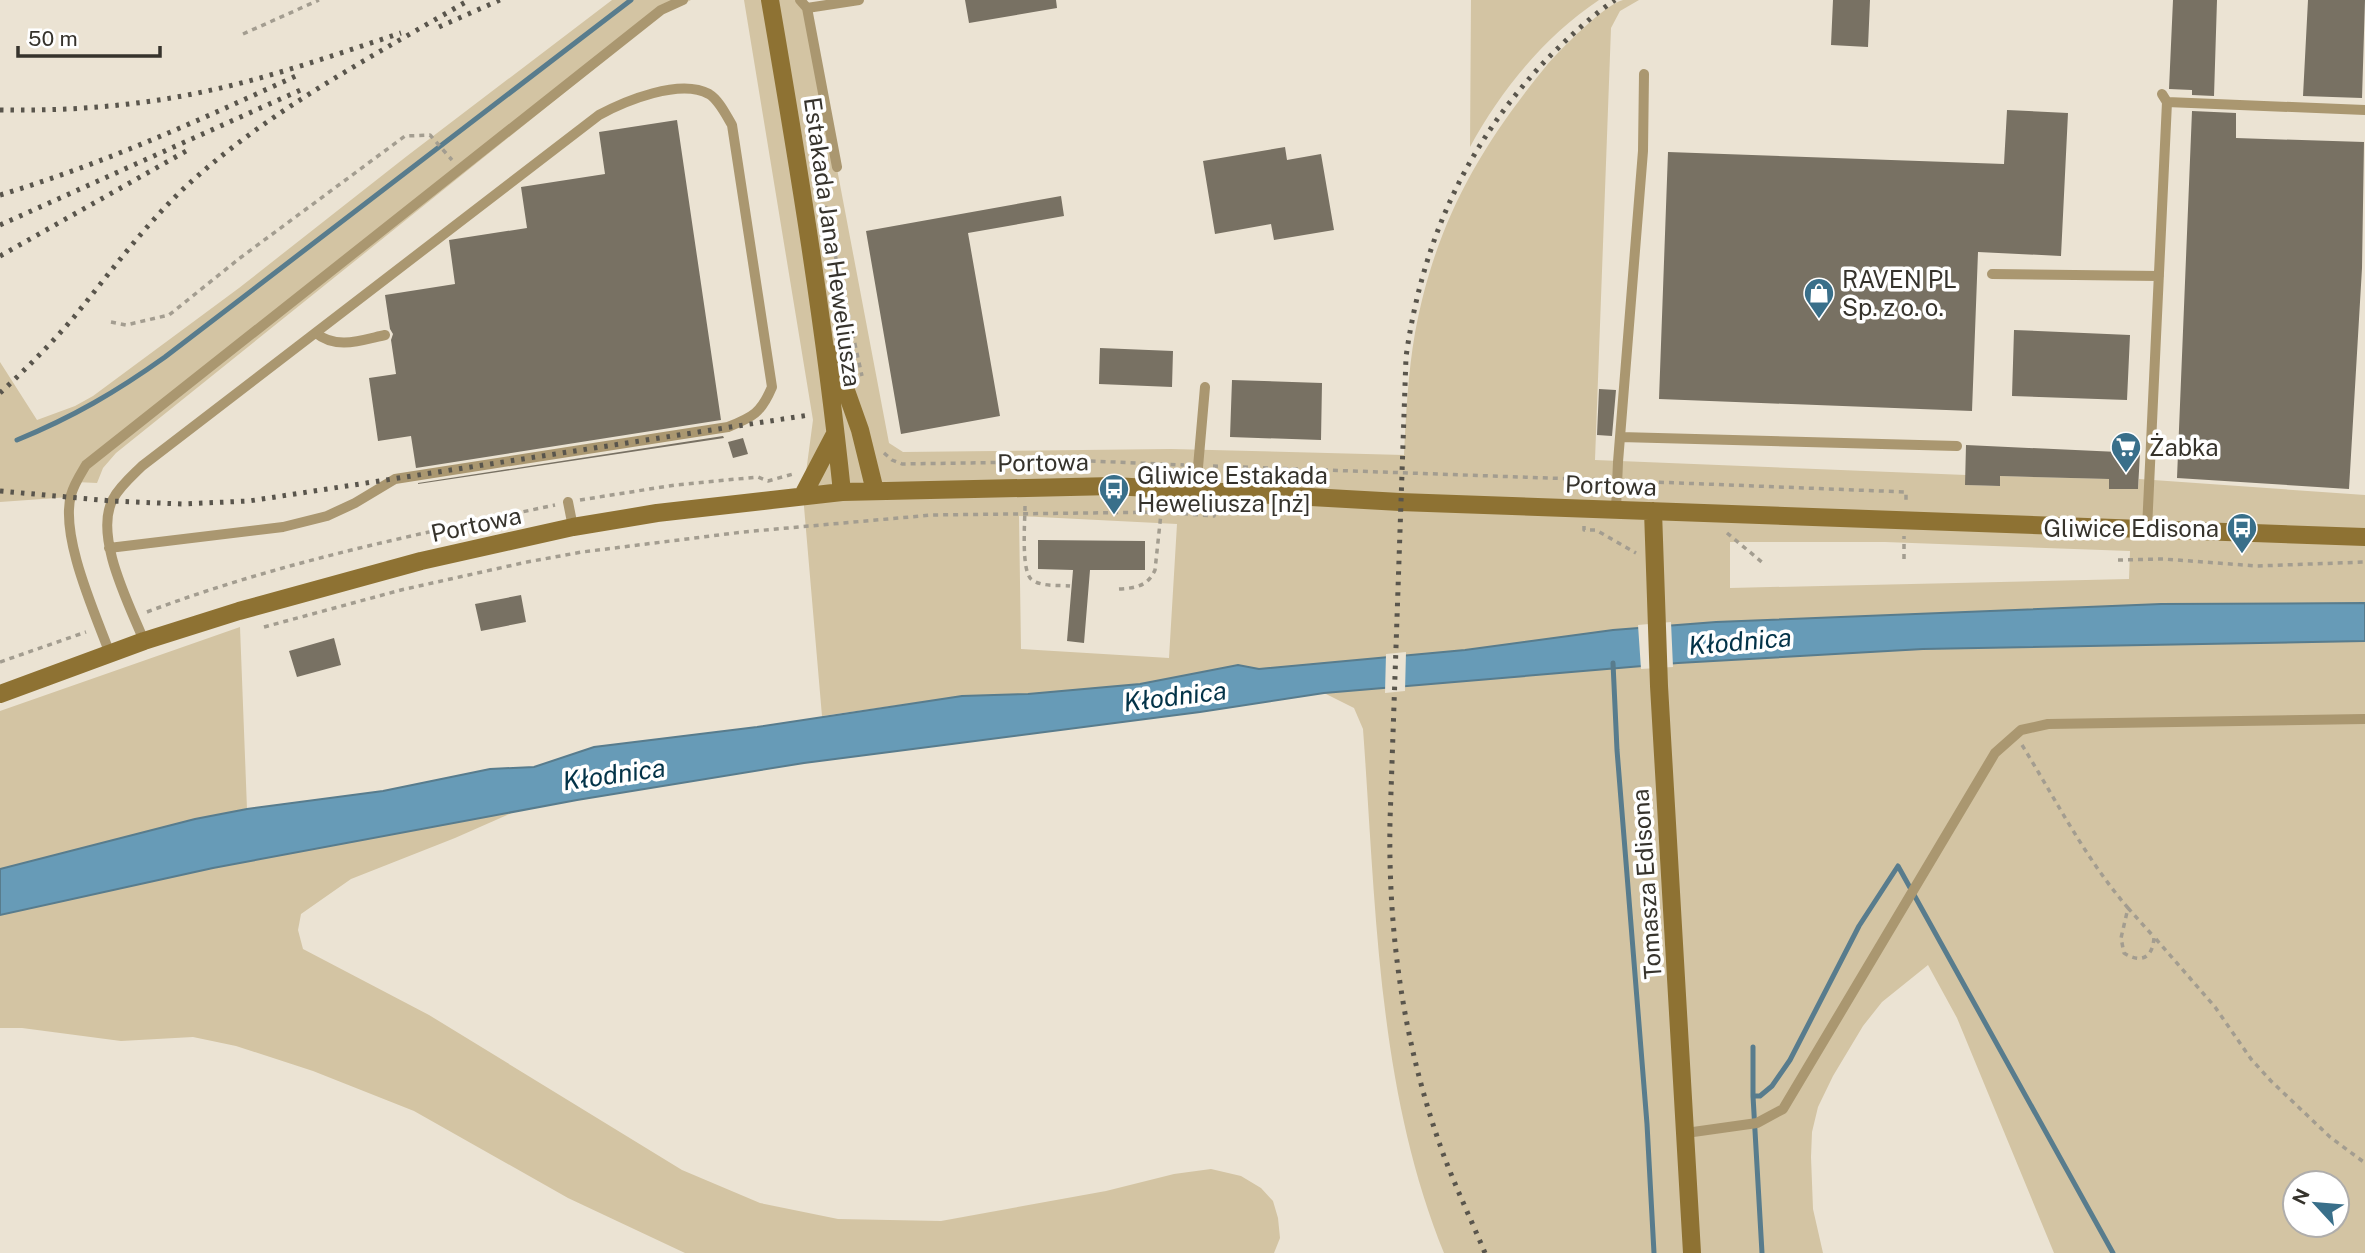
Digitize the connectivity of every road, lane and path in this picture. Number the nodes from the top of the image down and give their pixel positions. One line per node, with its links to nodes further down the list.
1 (319, 0): 6 (path)
2 (683, 0): 11 (lane)
3 (769, 0): 15 (street, Estakada Jana Heweliusza)
4 (859, 0): 5 (lane)
5 (804, 4): 10 (lane)
6 (243, 34)
7 (1644, 74): 21 (lane)
8 (2365, 110): 13 (lane)
9 (816, 153): 18 (path)
10 (837, 167)
11 (460, 170): 14 (path); 54 (lane)
12 (1992, 274): 13 (lane)
13 (2159, 276): 41 (lane)
14 (111, 322)
15 (823, 324): 20 (street, Estakada Jana Heweliusza); 30 (street)
16 (316, 333): 17 (lane); 45 (lane); 45 (lane)
17 (386, 335)
18 (864, 387)
19 (1205, 387): 24 (lane)
20 (835, 434): 31 (street, Estakada Jana Heweliusza); 34 (street)
21 (1620, 437): 23 (lane); 26 (lane)
22 (878, 446): 24 (path)
23 (1957, 446)
24 (1199, 466): 26 (path); 29 (lane)
25 (796, 472): 35 (path)
26 (1617, 480): 33 (path); 36 (lane)
27 (1025, 486): 28 (street, Portowa); 30 (street, Portowa); 39 (path)
28 (1163, 488): 29 (street, Portowa); 38 (path)
29 (1196, 490): 32 (street, Portowa)
30 (875, 491): 31 (street, Portowa)
31 (842, 492): 34 (street, Portowa)
32 (1223, 492): 36 (street, Portowa); 38 (path)
33 (1906, 492)
34 (803, 495): 40 (street, Portowa)
35 (568, 502): 40 (lane); 52 (path)
36 (1616, 509): 37 (street, Portowa)
37 (1653, 511): 41 (street, Portowa); 63 (street, Tomasza Edisona)
38 (1161, 512): 39 (path); 51 (path)
39 (1025, 513): 50 (path); 53 (path)
40 (573, 527): 55 (street, Portowa)
41 (2147, 529): 44 (street, Portowa)
42 (1584, 530): 46 (path)
43 (1727, 533): 49 (path)
44 (2365, 537)
45 (109, 548): 52 (lane)
46 (1638, 554)
47 (2118, 560): 48 (path)
48 (2365, 562)
49 (1763, 563)
50 (1070, 586)
51 (1119, 589)
52 (134, 617): 55 (lane)
53 (264, 627)
54 (101, 628): 56 (lane); 57 (path)
55 (144, 641): 56 (street, Portowa)
56 (110, 654): 58 (street, Portowa)
57 (0, 662)
58 (0, 694)
59 (2365, 719): 60 (lane)
60 (2016, 734): 61 (path); 63 (lane)
61 (2128, 908): 62 (path); 62 (path)
62 (2154, 937): 64 (path)
63 (1686, 1133): 65 (street, Tomasza Edisona)
64 (2365, 1163)
65 (1692, 1253)

